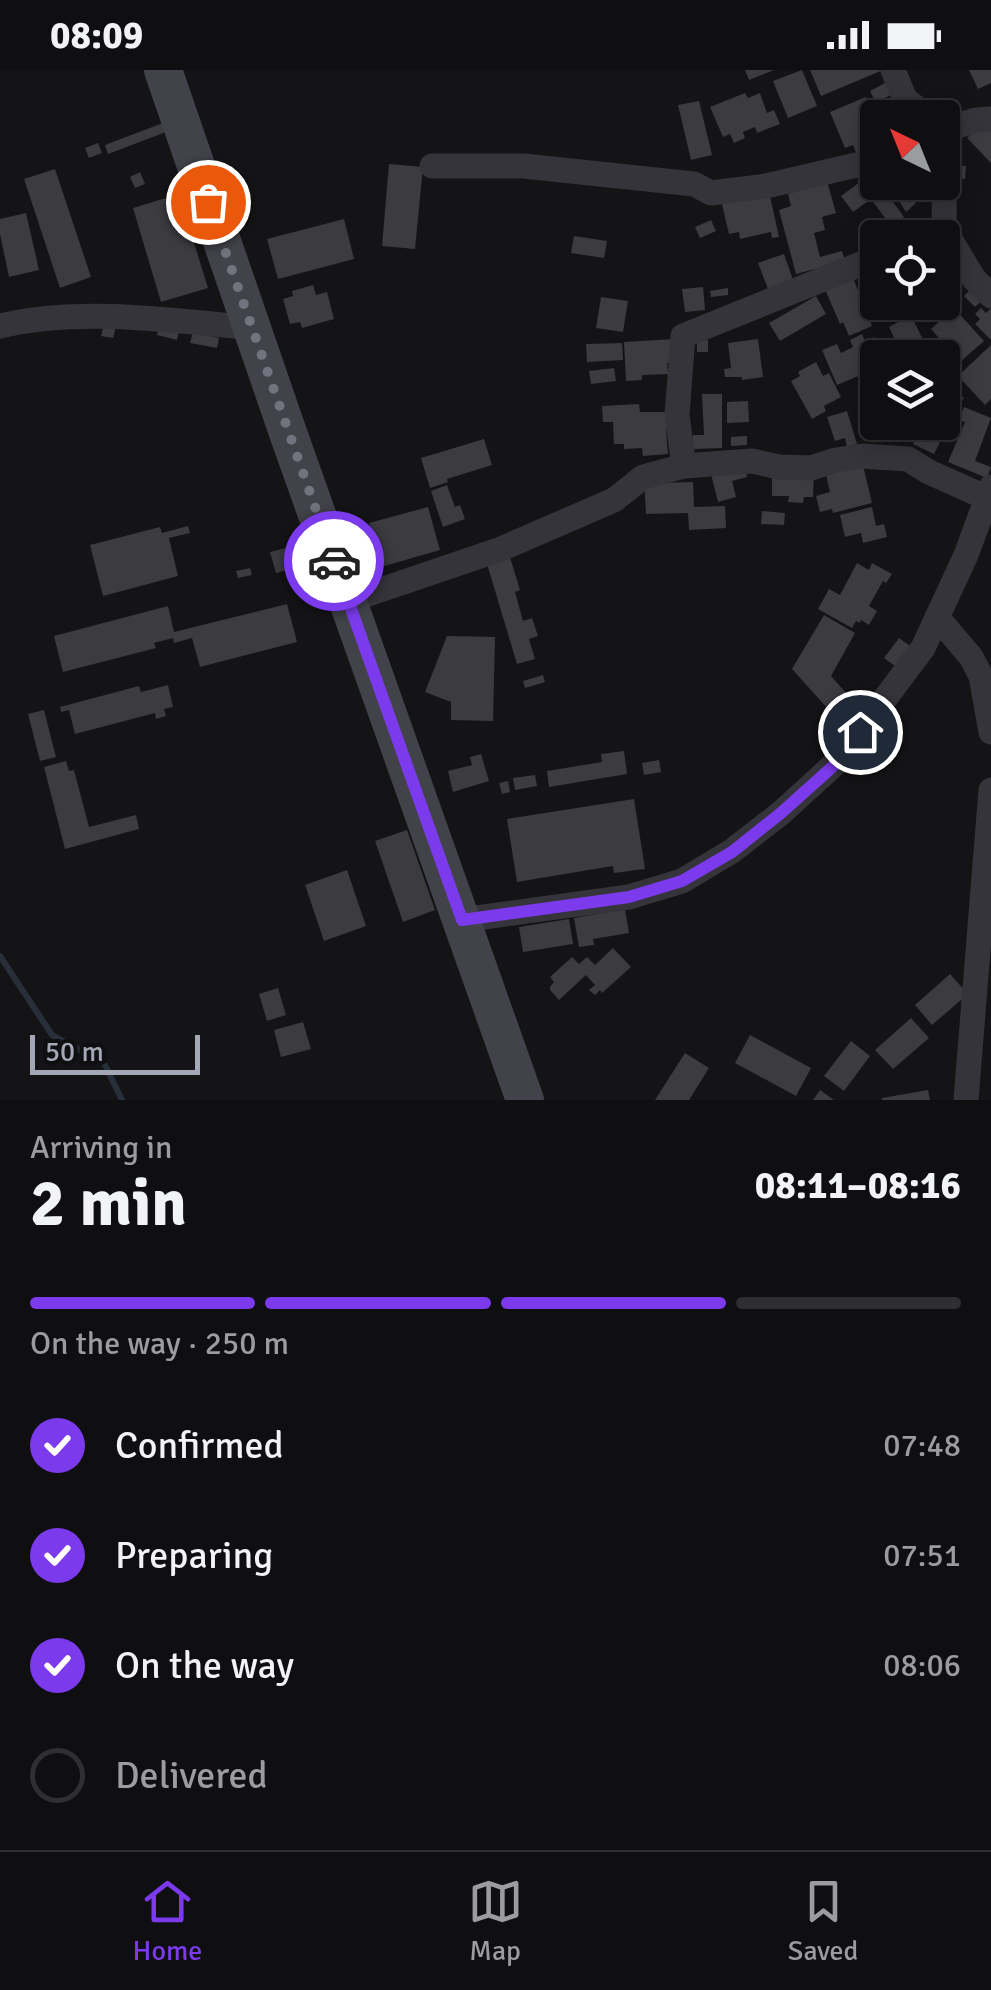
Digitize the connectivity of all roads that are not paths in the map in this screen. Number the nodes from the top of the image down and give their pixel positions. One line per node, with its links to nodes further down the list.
1 (163, 70): 12 (main road)
2 (894, 70): 3 (street)
3 (906, 100)
4 (991, 118): 5 (street)
5 (960, 123)
6 (860, 164): 7 (street)
7 (432, 166)
8 (860, 264): 13 (street)
9 (960, 264): 10 (street)
10 (991, 296)
11 (0, 326): 12 (street)
12 (252, 328): 15 (main road)
13 (684, 466): 14 (street); 15 (street)
14 (989, 493): 16 (street)
15 (348, 601): 19 (main road)
16 (938, 617): 17 (street); 19 (street)
17 (991, 732)
18 (991, 790): 21 (street)
19 (462, 920): 20 (main road)
20 (525, 1100)
21 (966, 1100)

